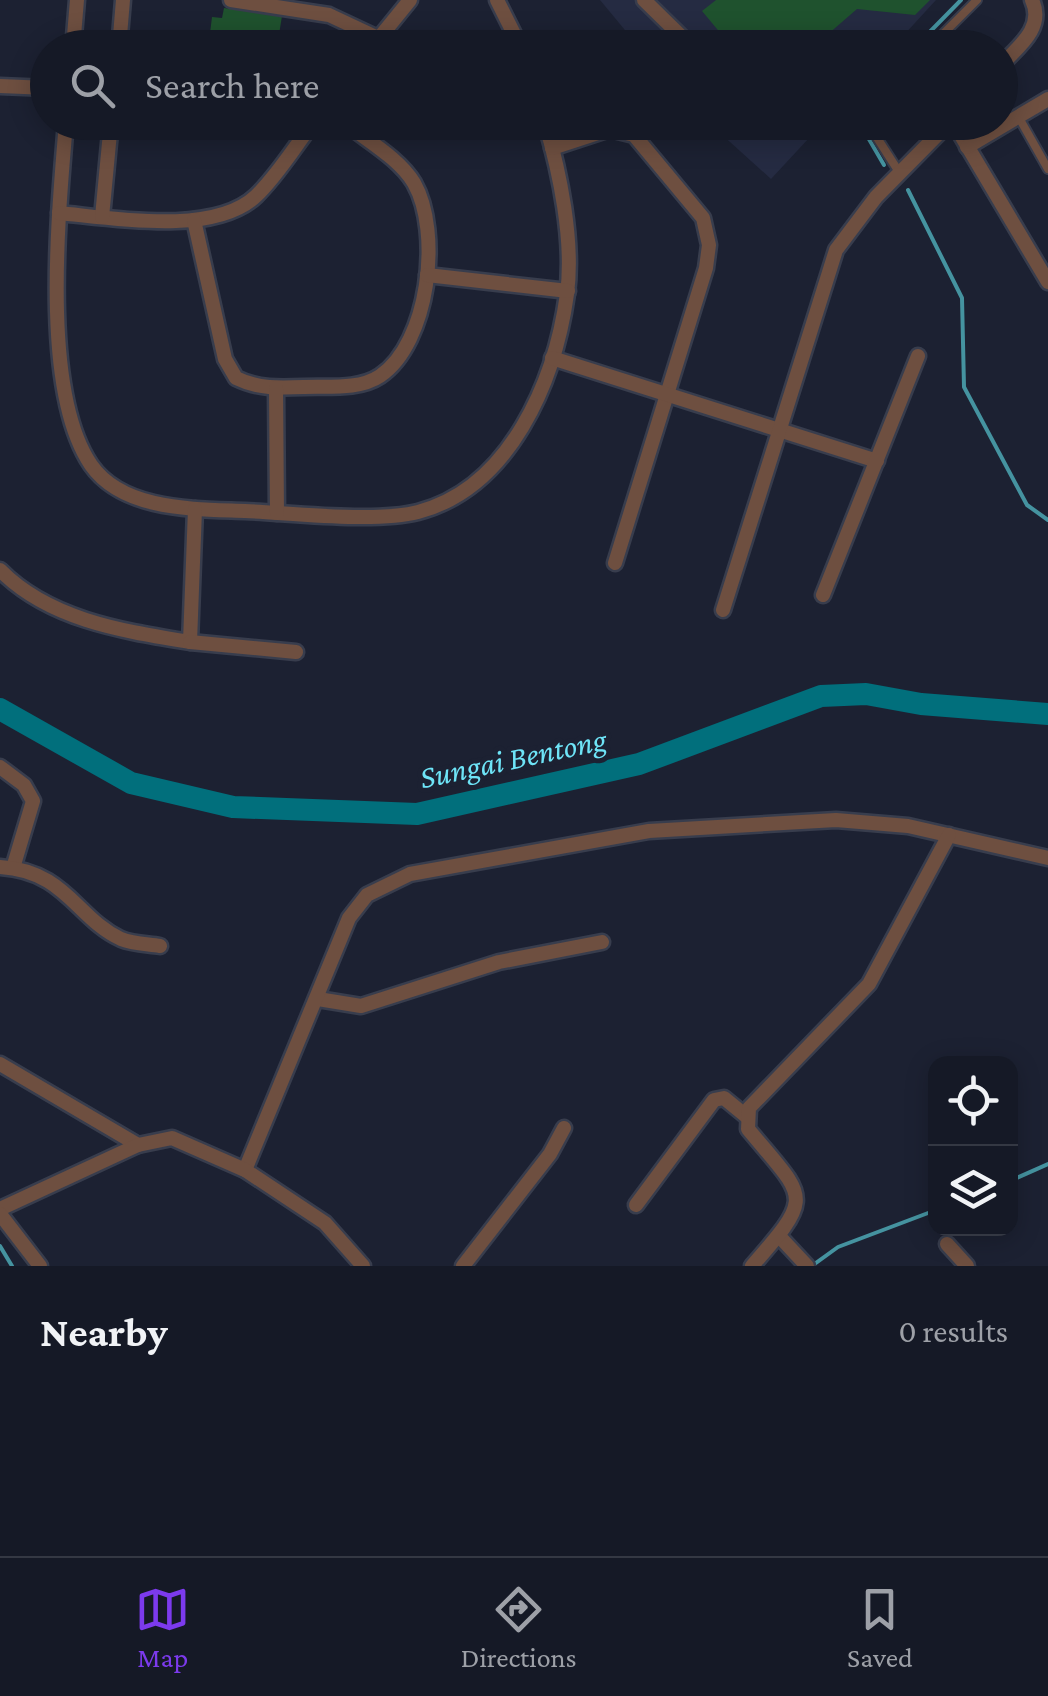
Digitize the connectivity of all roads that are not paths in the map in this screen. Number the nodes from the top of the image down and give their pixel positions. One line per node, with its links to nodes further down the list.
1 (78, 0): 10 (street)
2 (123, 0): 11 (street)
3 (231, 0): 9 (street)
4 (410, 0): 13 (street)
5 (497, 0): 14 (street)
6 (644, 0): 15 (street)
7 (977, 0): 16 (lane)
8 (1032, 0): 17 (street)
9 (253, 1): 12 (street)
10 (75, 30)
11 (120, 30)
12 (355, 30)
13 (385, 30)
14 (512, 30)
15 (675, 30)
16 (947, 30)
17 (1018, 46)
18 (0, 86): 19 (street)
19 (30, 87)
20 (1048, 99): 21 (street)
21 (1018, 116): 35 (lane)
22 (65, 140): 37 (street)
23 (109, 140): 38 (street)
24 (300, 140): 39 (street)
25 (365, 140): 41 (street)
26 (550, 140): 34 (street)
27 (576, 140): 34 (street)
28 (636, 140): 47 (street)
29 (879, 140): 36 (lane)
30 (933, 140): 36 (street)
31 (963, 140): 33 (street)
32 (979, 140): 33 (street)
33 (967, 147): 40 (street)
34 (552, 148): 43 (street)
35 (1048, 170)
36 (899, 172): 48 (street)
37 (59, 213): 38 (street); 50 (street)
38 (102, 217): 39 (street)
39 (194, 220): 46 (street)
40 (1044, 265): 42 (street)
41 (426, 276): 43 (street); 46 (street)
42 (1048, 282)
43 (568, 292): 45 (street)
44 (918, 356): 49 (street)
45 (552, 358): 47 (street); 51 (street)
46 (276, 388): 51 (street)
47 (668, 396): 48 (street); 52 (street)
48 (778, 430): 49 (street); 55 (street)
49 (878, 461): 54 (street)
50 (195, 509): 51 (street); 56 (street)
51 (277, 512)
52 (615, 563)
53 (0, 570): 56 (street)
54 (822, 595)
55 (724, 610)
56 (190, 642): 57 (street)
57 (296, 652)
58 (0, 767): 61 (street)
59 (949, 834): 60 (street); 64 (street); 66 (street)
60 (1048, 858)
61 (6, 868): 63 (street)
62 (602, 942): 64 (street)
63 (160, 946)
64 (318, 999): 69 (street)
65 (0, 1064): 68 (street)
66 (746, 1116): 70 (street); 72 (street)
67 (564, 1128): 76 (street)
68 (138, 1145): 69 (street); 71 (street)
69 (246, 1170): 75 (street)
70 (636, 1205)
71 (0, 1212): 74 (street)
72 (779, 1236): 77 (street); 78 (street)
73 (947, 1244): 79 (street)
74 (40, 1266)
75 (363, 1266)
76 (464, 1266)
77 (752, 1266)
78 (807, 1266)
79 (966, 1266)

